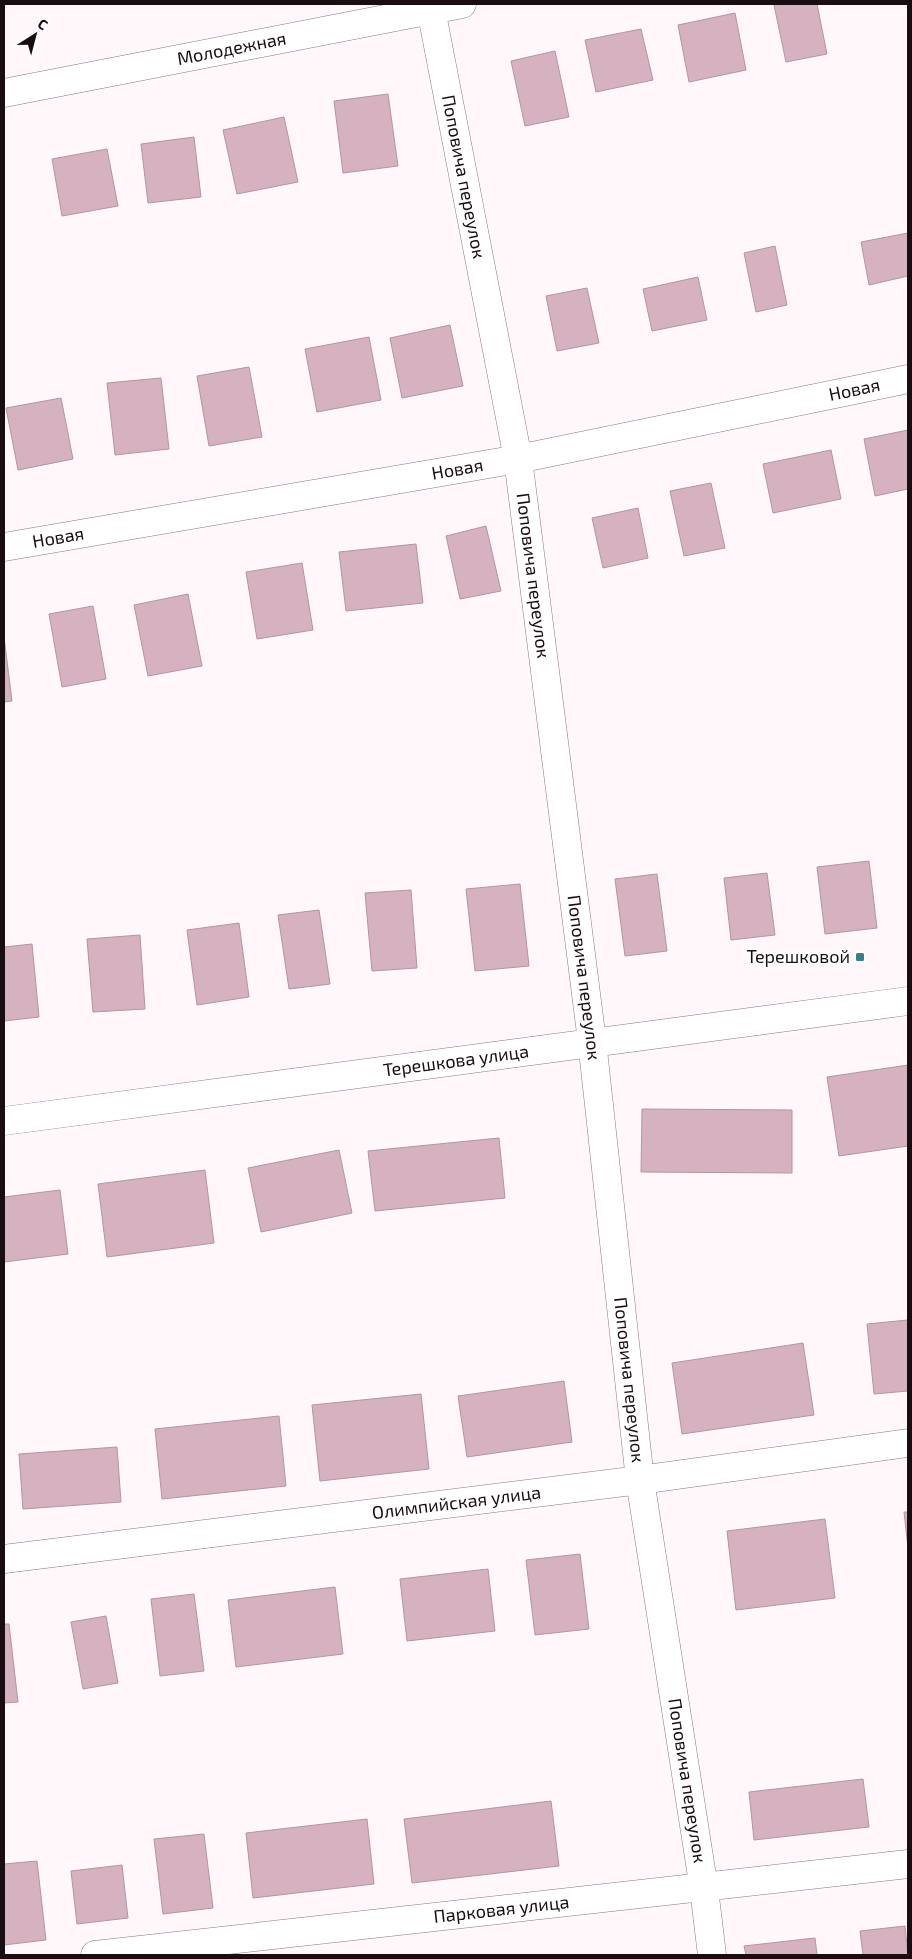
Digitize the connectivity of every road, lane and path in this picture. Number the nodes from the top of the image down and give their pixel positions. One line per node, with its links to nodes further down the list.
1 (462, 4): 2 (street, Молодежная)
2 (431, 7): 3 (street, Молодежная); 5 (street, Поповича переулок)
3 (4, 93)
4 (908, 379): 5 (street, Новая)
5 (518, 459): 6 (street, Новая); 8 (street, Поповича переулок)
6 (4, 547)
7 (908, 1001): 8 (street, Терешкова улица)
8 (592, 1041): 9 (street, Терешкова улица); 11 (street, Поповича переулок)
9 (4, 1121)
10 (908, 1443): 11 (street, Олимпийская улица)
11 (640, 1480): 12 (street, Олимпийская улица); 14 (street, Поповича переулок)
12 (4, 1559)
13 (908, 1864): 14 (street, Парковая улица)
14 (704, 1889): 15 (street, Парковая улица); 16 (street, Поповича переулок)
15 (95, 1955)
16 (712, 1955)

